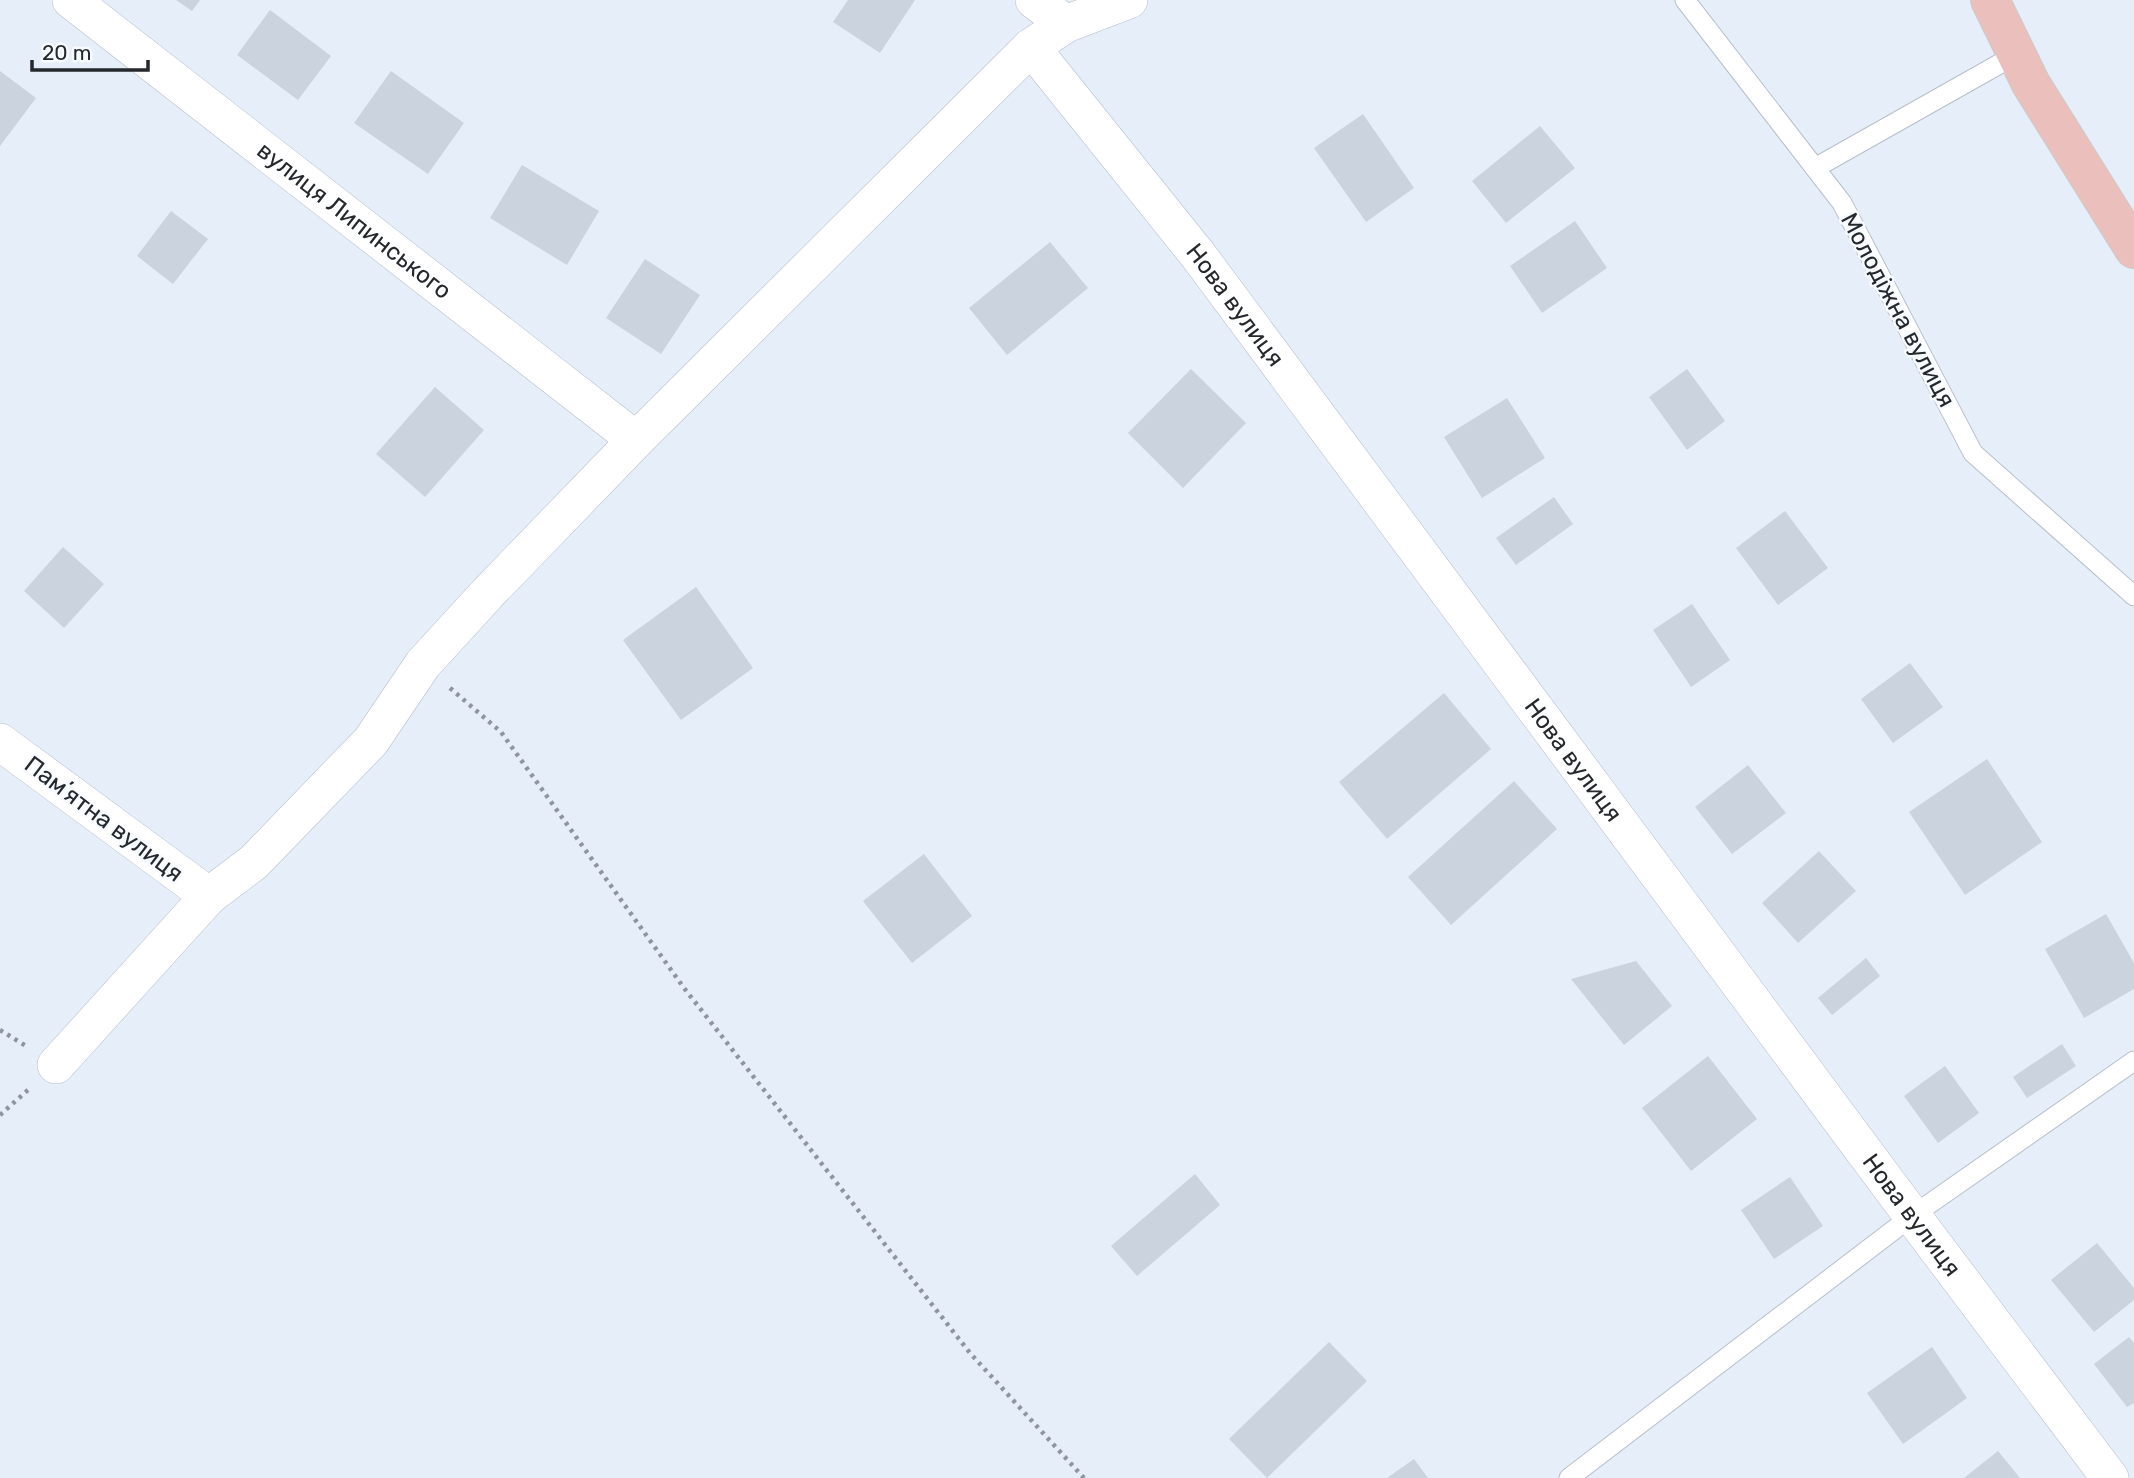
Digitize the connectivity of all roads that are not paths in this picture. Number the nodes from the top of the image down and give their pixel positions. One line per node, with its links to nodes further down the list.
1 (71, 0): 11 (street, вулиця Липинського)
2 (1034, 0): 6 (street)
3 (1129, 0): 6 (street)
4 (1685, 0): 9 (lane, Молодіжна вулиця)
5 (1990, 0): 8 (main road)
6 (1066, 24): 7 (street)
7 (1031, 47): 11 (street); 17 (street, Нова вулиця)
8 (2017, 54): 9 (lane); 10 (main road)
9 (1815, 169): 12 (lane, Молодіжна вулиця)
10 (2134, 249)
11 (636, 440): 14 (street)
12 (2134, 596)
13 (0, 741): 14 (street, Памʼятна вулиця)
14 (209, 896): 16 (street)
15 (2134, 1061): 17 (lane)
16 (56, 1065)
17 (1912, 1216): 18 (lane); 19 (street, Нова вулиця)
18 (1569, 1478)
19 (2110, 1478)

